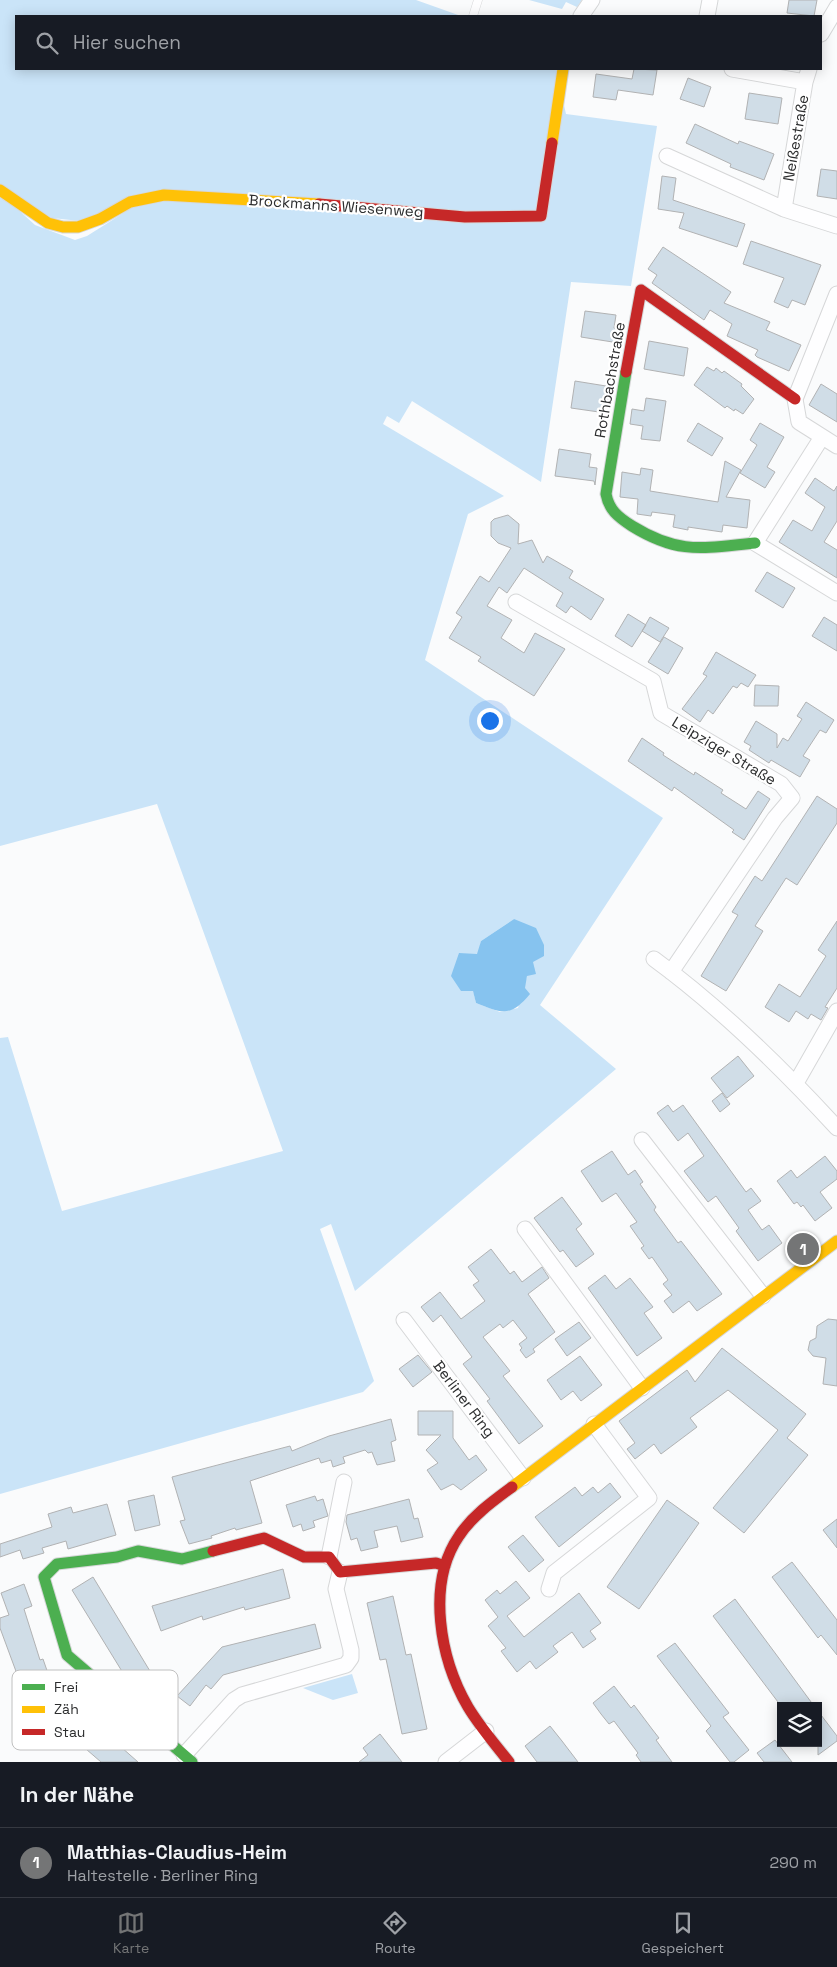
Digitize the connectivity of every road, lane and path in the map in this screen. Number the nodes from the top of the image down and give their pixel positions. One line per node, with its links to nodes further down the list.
1 (478, 0): 5 (lane)
2 (592, 0): 6 (street)
3 (710, 0): 7 (street)
4 (837, 7): 8 (street)
5 (473, 15)
6 (582, 15)
7 (706, 15)
8 (822, 32)
9 (562, 70): 13 (street, Brockmanns Wiesenweg)
10 (744, 70): 11 (street)
11 (807, 75): 14 (street, Neißestraße)
12 (667, 156): 14 (street)
13 (0, 190)
14 (784, 208): 15 (street)
15 (837, 226)
16 (837, 294): 17 (street)
17 (795, 399): 18 (street); 20 (street, Rothbachstraße)
18 (822, 437): 19 (street); 20 (street)
19 (837, 446)
20 (755, 543): 21 (street)
21 (837, 593)
22 (516, 602): 24 (street, Leipziger Straße)
23 (654, 959): 24 (street)
24 (671, 972): 26 (street)
25 (837, 1011): 26 (street)
26 (796, 1083): 27 (street)
27 (837, 1128)
28 (642, 1140): 31 (street)
29 (525, 1230): 33 (street)
30 (837, 1241): 31 (street)
31 (763, 1296): 33 (street)
32 (404, 1320): 35 (street, Berliner Ring)
33 (642, 1388): 34 (street)
34 (594, 1424): 35 (street); 40 (street)
35 (523, 1478): 38 (street)
36 (344, 1482): 37 (street)
37 (329, 1557): 39 (street); 41 (street)
38 (445, 1566): 39 (street); 42 (street)
39 (340, 1572): 44 (street)
40 (549, 1589)
41 (84, 1670)
42 (486, 1731): 45 (street); 46 (street)
43 (178, 1750): 44 (street)
44 (188, 1759)
45 (446, 1762)
46 (510, 1762)

